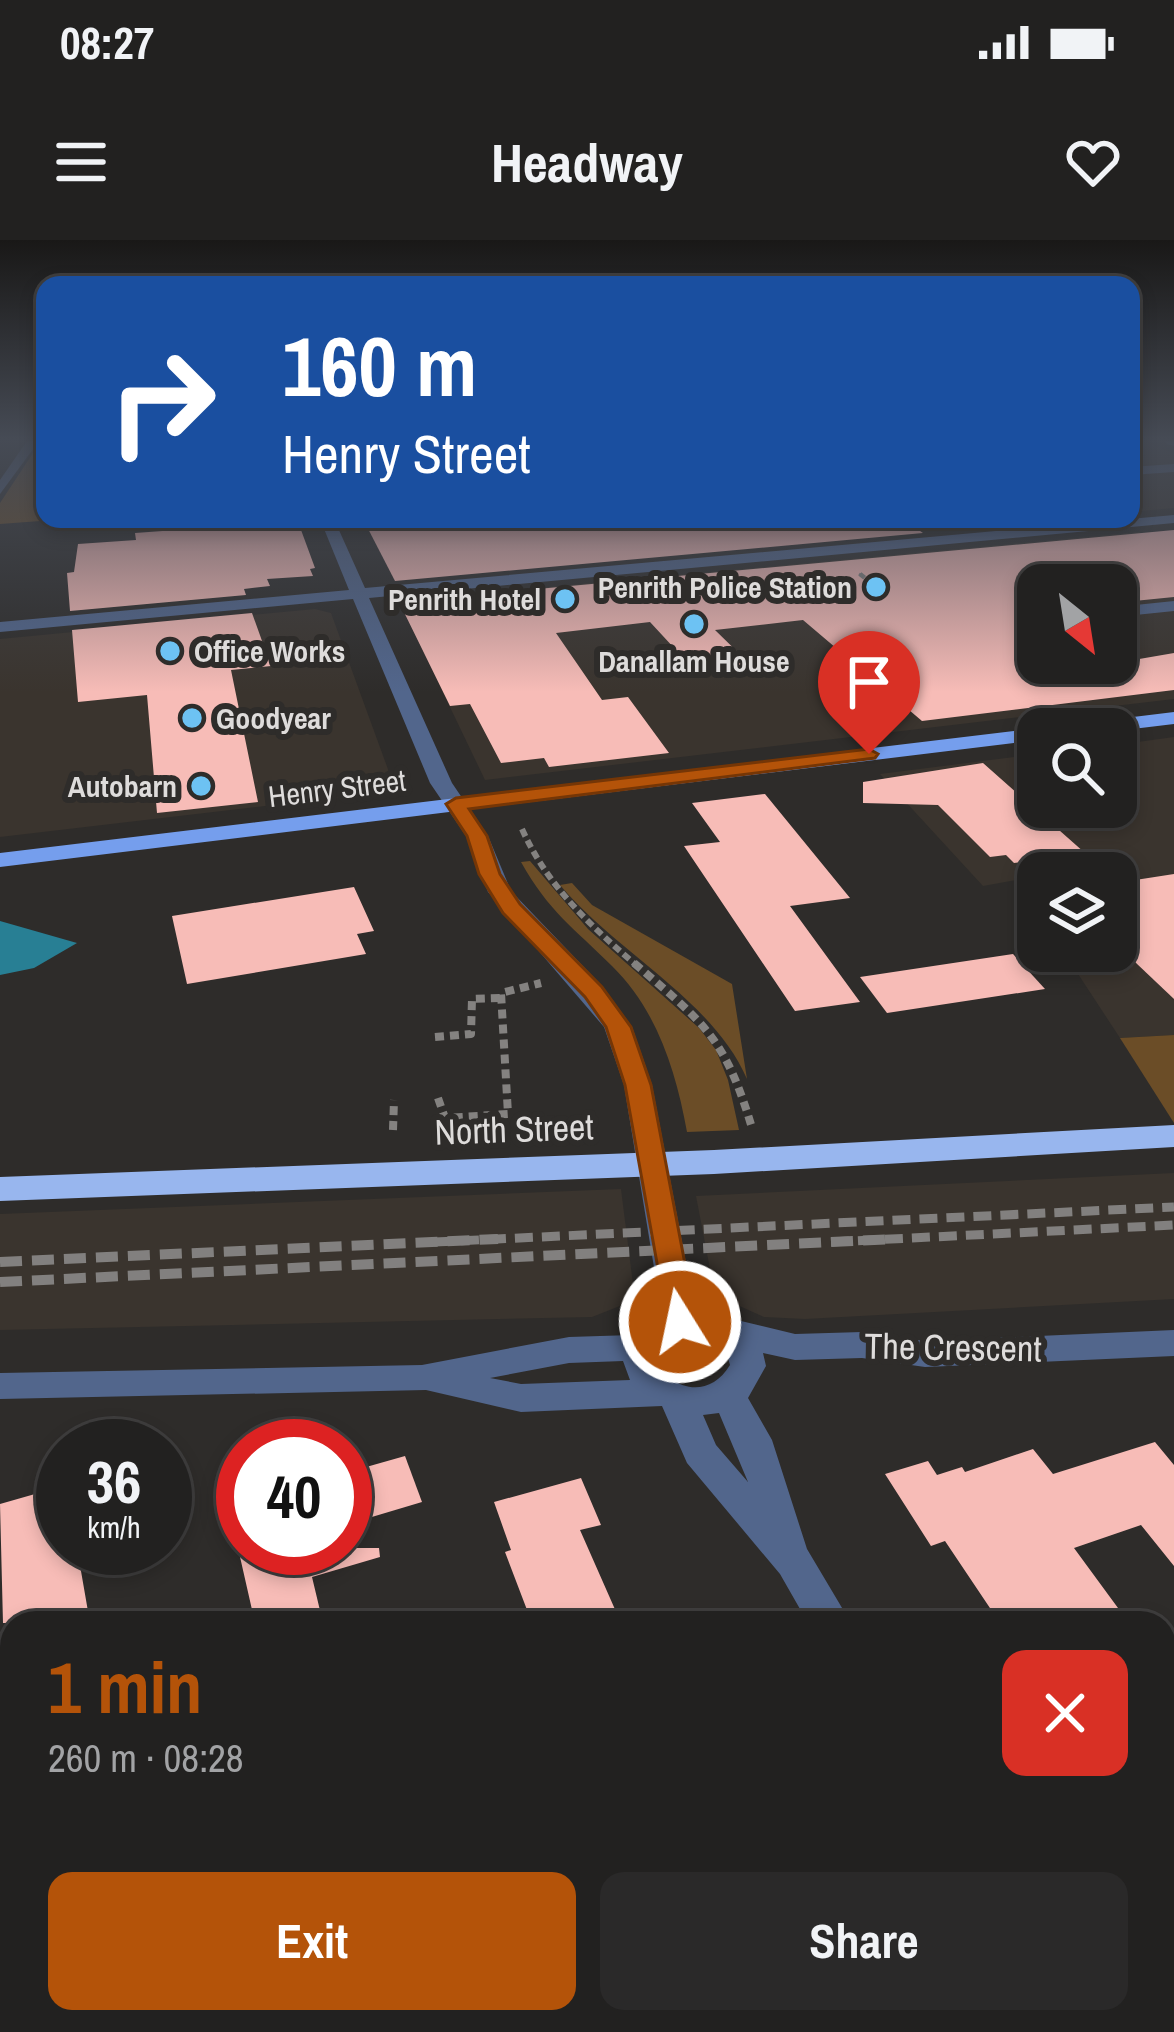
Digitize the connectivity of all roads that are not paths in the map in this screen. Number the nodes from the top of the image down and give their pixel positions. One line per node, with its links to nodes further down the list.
1 (331, 528): 5 (street)
2 (933, 528): 4 (street)
3 (1071, 528): 4 (street)
4 (948, 539): 5 (street)
5 (358, 594): 8 (street); 12 (street)
6 (1174, 606): 7 (street)
7 (1137, 610)
8 (0, 627)
9 (1174, 718): 10 (main road)
10 (1137, 723)
11 (1017, 737): 12 (main road, Henry Street)
12 (456, 804): 13 (main road, Henry Street); 16 (street)
13 (0, 860)
14 (1174, 1136): 15 (highway, North Street)
15 (0, 1189)
16 (677, 1307): 17 (street); 19 (street)
17 (733, 1335): 18 (street, The Crescent); 22 (street)
18 (1174, 1343)
19 (641, 1348): 20 (street); 23 (street)
20 (422, 1378): 21 (street); 23 (street)
21 (0, 1386)
22 (727, 1394): 23 (street); 24 (street)
23 (670, 1396): 24 (street)
24 (794, 1562): 25 (street)
25 (823, 1611)

